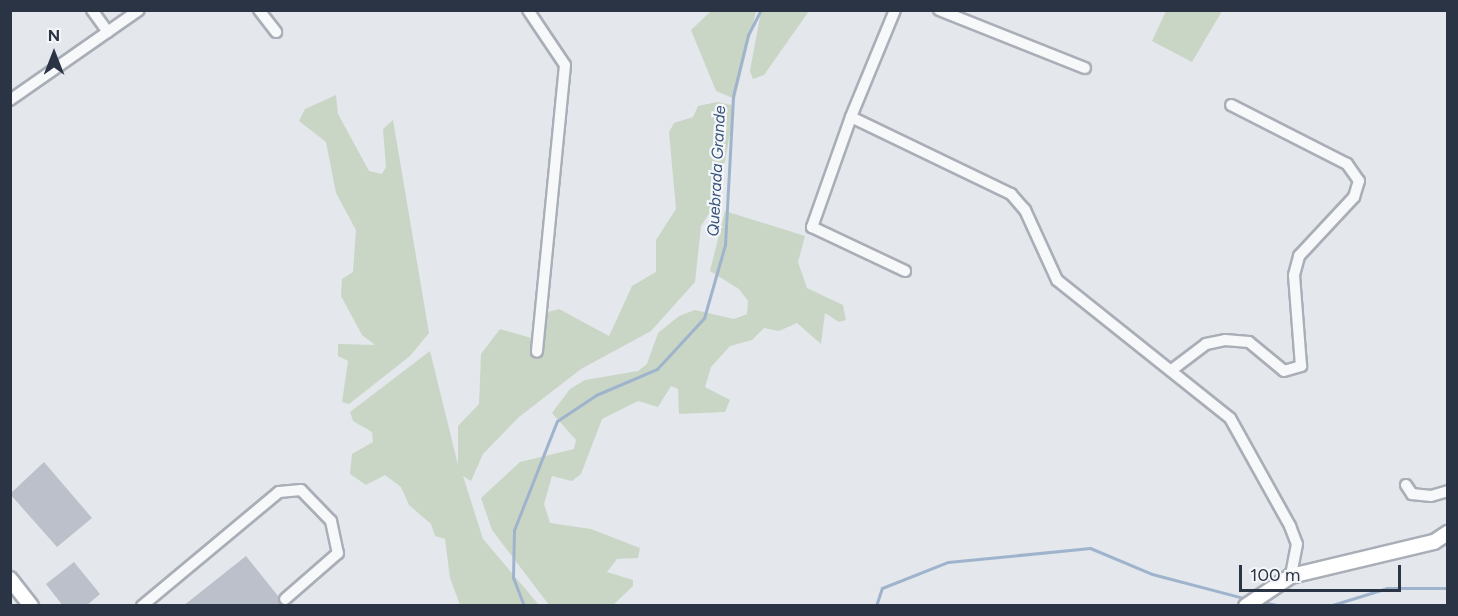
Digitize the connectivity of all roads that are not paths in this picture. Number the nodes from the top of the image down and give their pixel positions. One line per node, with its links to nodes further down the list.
1 (92, 10): 7 (street)
2 (139, 10): 7 (street)
3 (259, 10): 8 (street)
4 (528, 10): 14 (street)
5 (895, 10): 12 (street)
6 (939, 10): 9 (street)
7 (108, 32): 10 (street)
8 (276, 32)
9 (1085, 68)
10 (10, 99)
11 (1231, 105): 15 (street)
12 (851, 117): 13 (street); 15 (street)
13 (905, 271)
14 (537, 352)
15 (1173, 369): 19 (street)
16 (1406, 485): 17 (street)
17 (1448, 491)
18 (1448, 533): 19 (main road)
19 (1291, 576): 24 (main road)
20 (10, 579): 22 (main road)
21 (285, 599): 23 (street)
22 (30, 606)
23 (142, 606)
24 (1246, 606)

